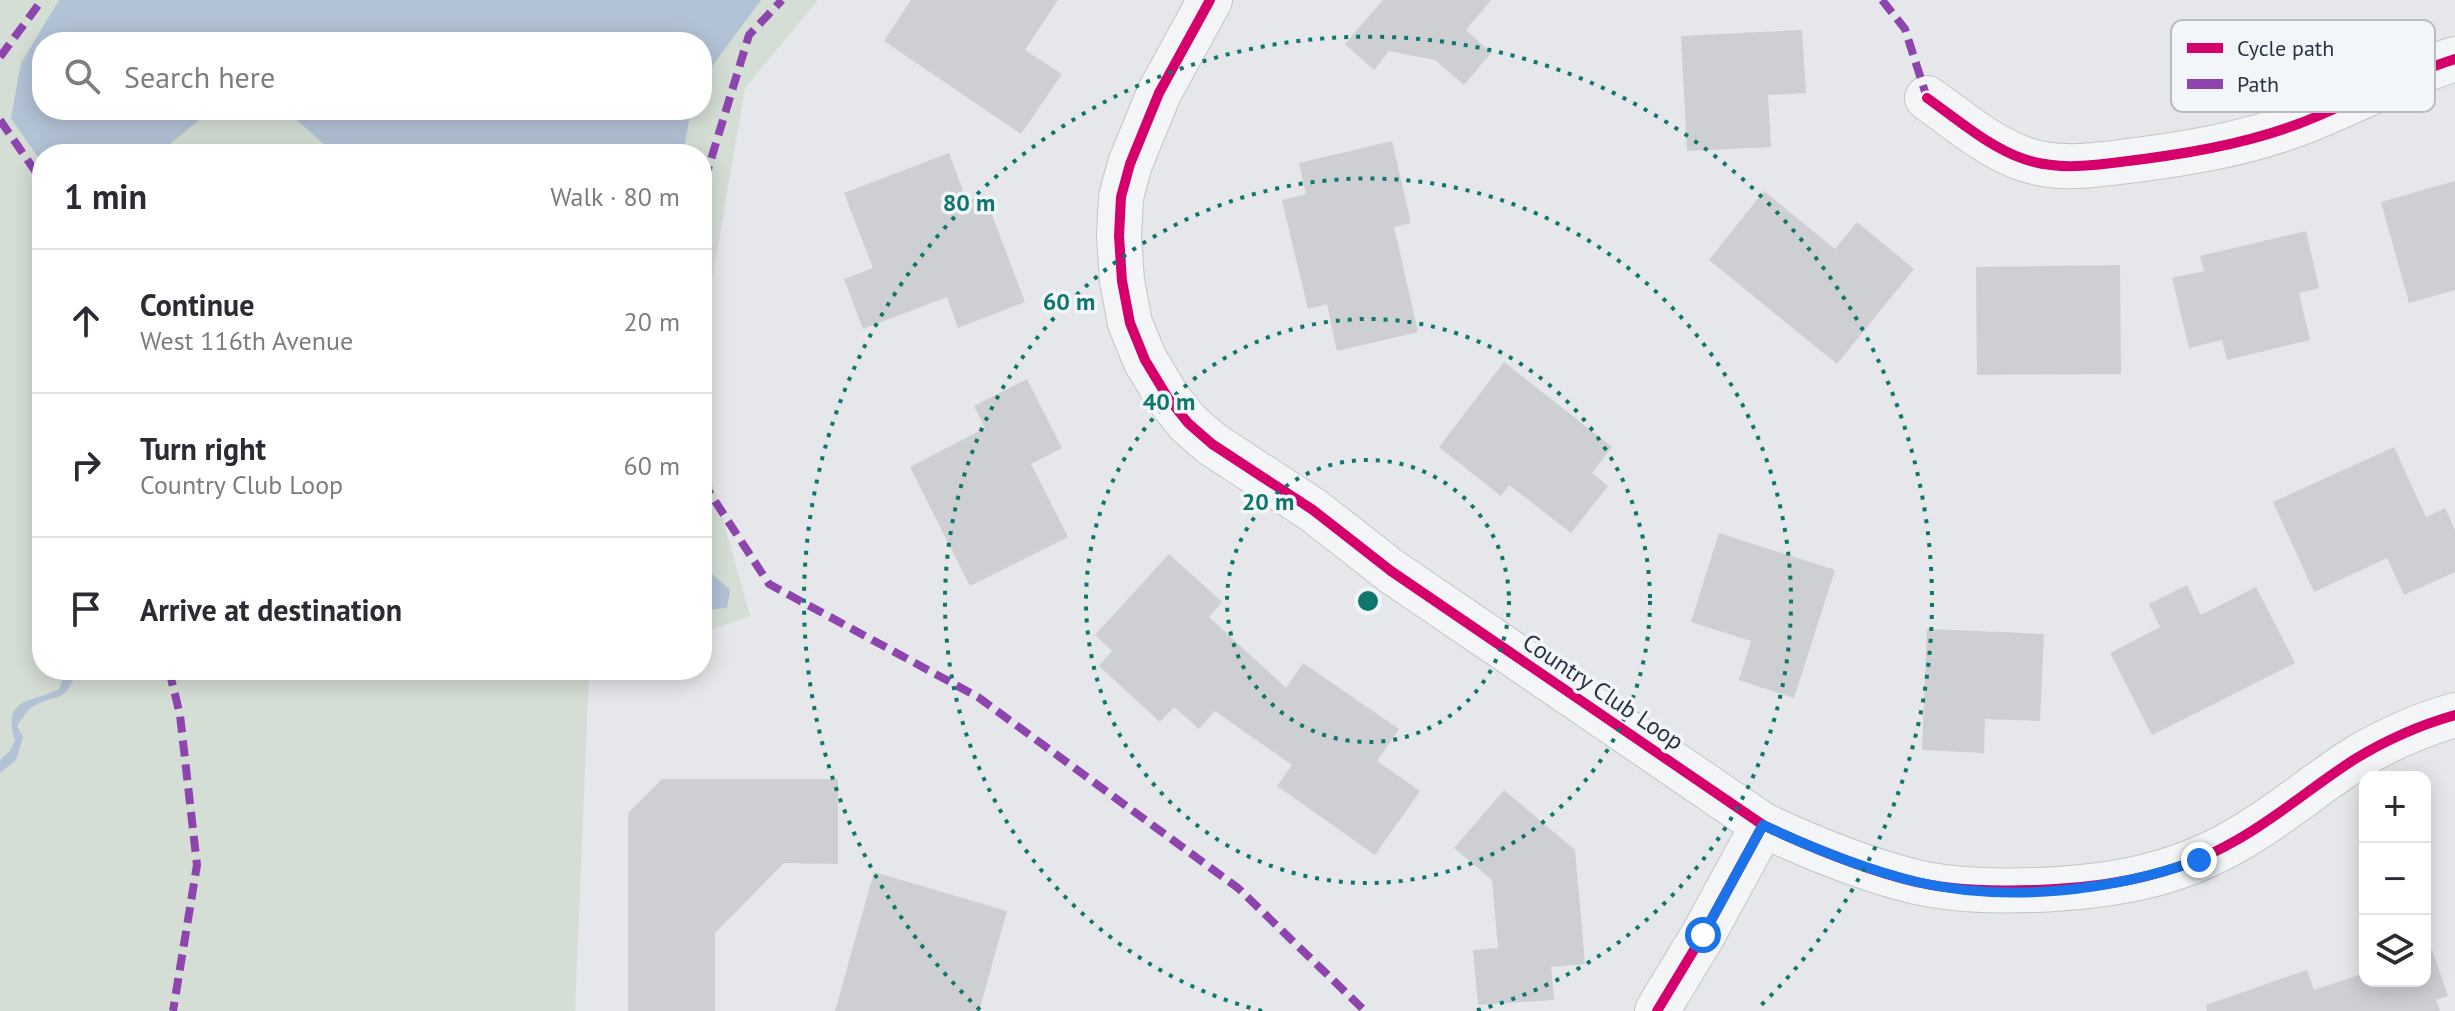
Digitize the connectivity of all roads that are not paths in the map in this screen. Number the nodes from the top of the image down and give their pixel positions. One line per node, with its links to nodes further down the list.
1 (1210, 0): 7 (street, Country Club Loop)
2 (2455, 59): 3 (street)
3 (2435, 67)
4 (1927, 98): 5 (street)
5 (2327, 112)
6 (2455, 715): 7 (street, Country Club Loop)
7 (1763, 825): 8 (street)
8 (1657, 1011)

